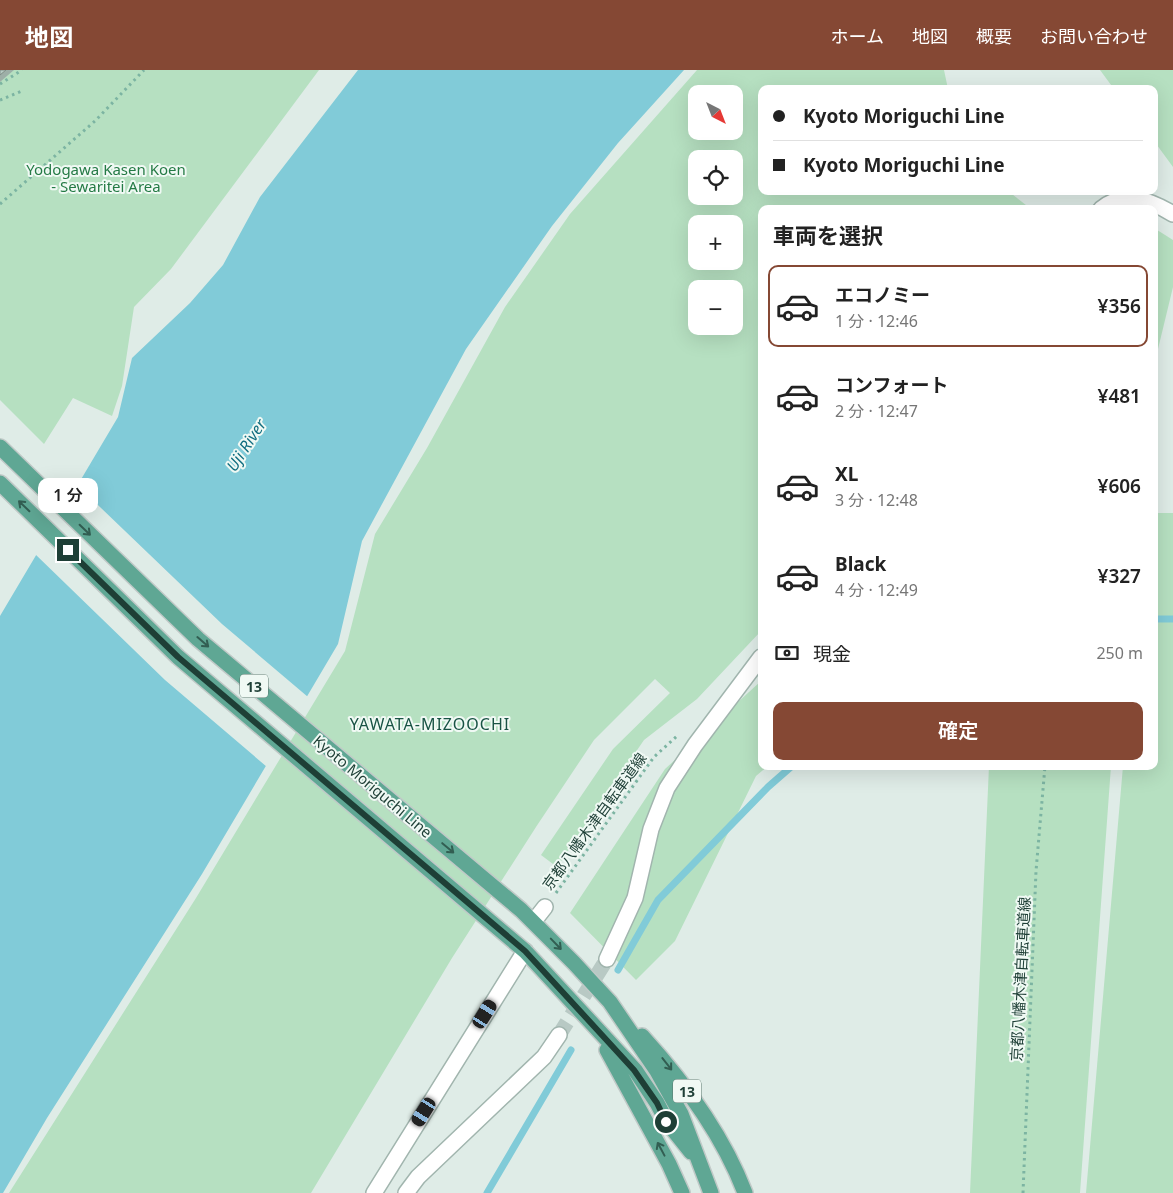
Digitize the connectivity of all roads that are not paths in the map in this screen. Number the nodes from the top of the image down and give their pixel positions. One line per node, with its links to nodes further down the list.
1 (1106, 205): 2 (lane)
2 (1153, 205)
3 (1158, 207): 4 (lane)
4 (1173, 214)
5 (0, 448): 9 (main road, Kyoto Moriguchi Line / 13, one-way to 9)
6 (0, 483): 10 (main road, Kyoto Moriguchi Line / 13, one-way to 6)
7 (758, 661): 11 (lane)
8 (545, 907): 9 (lane)
9 (534, 921): 12 (main road, Kyoto Moriguchi Line / 13, one-way to 12)
10 (525, 951): 13 (main road, Kyoto Moriguchi Line / 13); 16 (lane)
11 (607, 959)
12 (610, 1002): 15 (main road, Kyoto Moriguchi Line / 13); 20 (main road, 13, one-way to 20)
13 (594, 1027): 15 (main road, Kyoto Moriguchi Line / 13); 18 (main road, 13, one-way to 13)
14 (558, 1035): 17 (lane)
15 (698, 1161): 19 (main road, Kyoto Moriguchi Line / 13)
16 (374, 1193)
17 (406, 1193)
18 (682, 1193)
19 (711, 1193)
20 (745, 1193)

